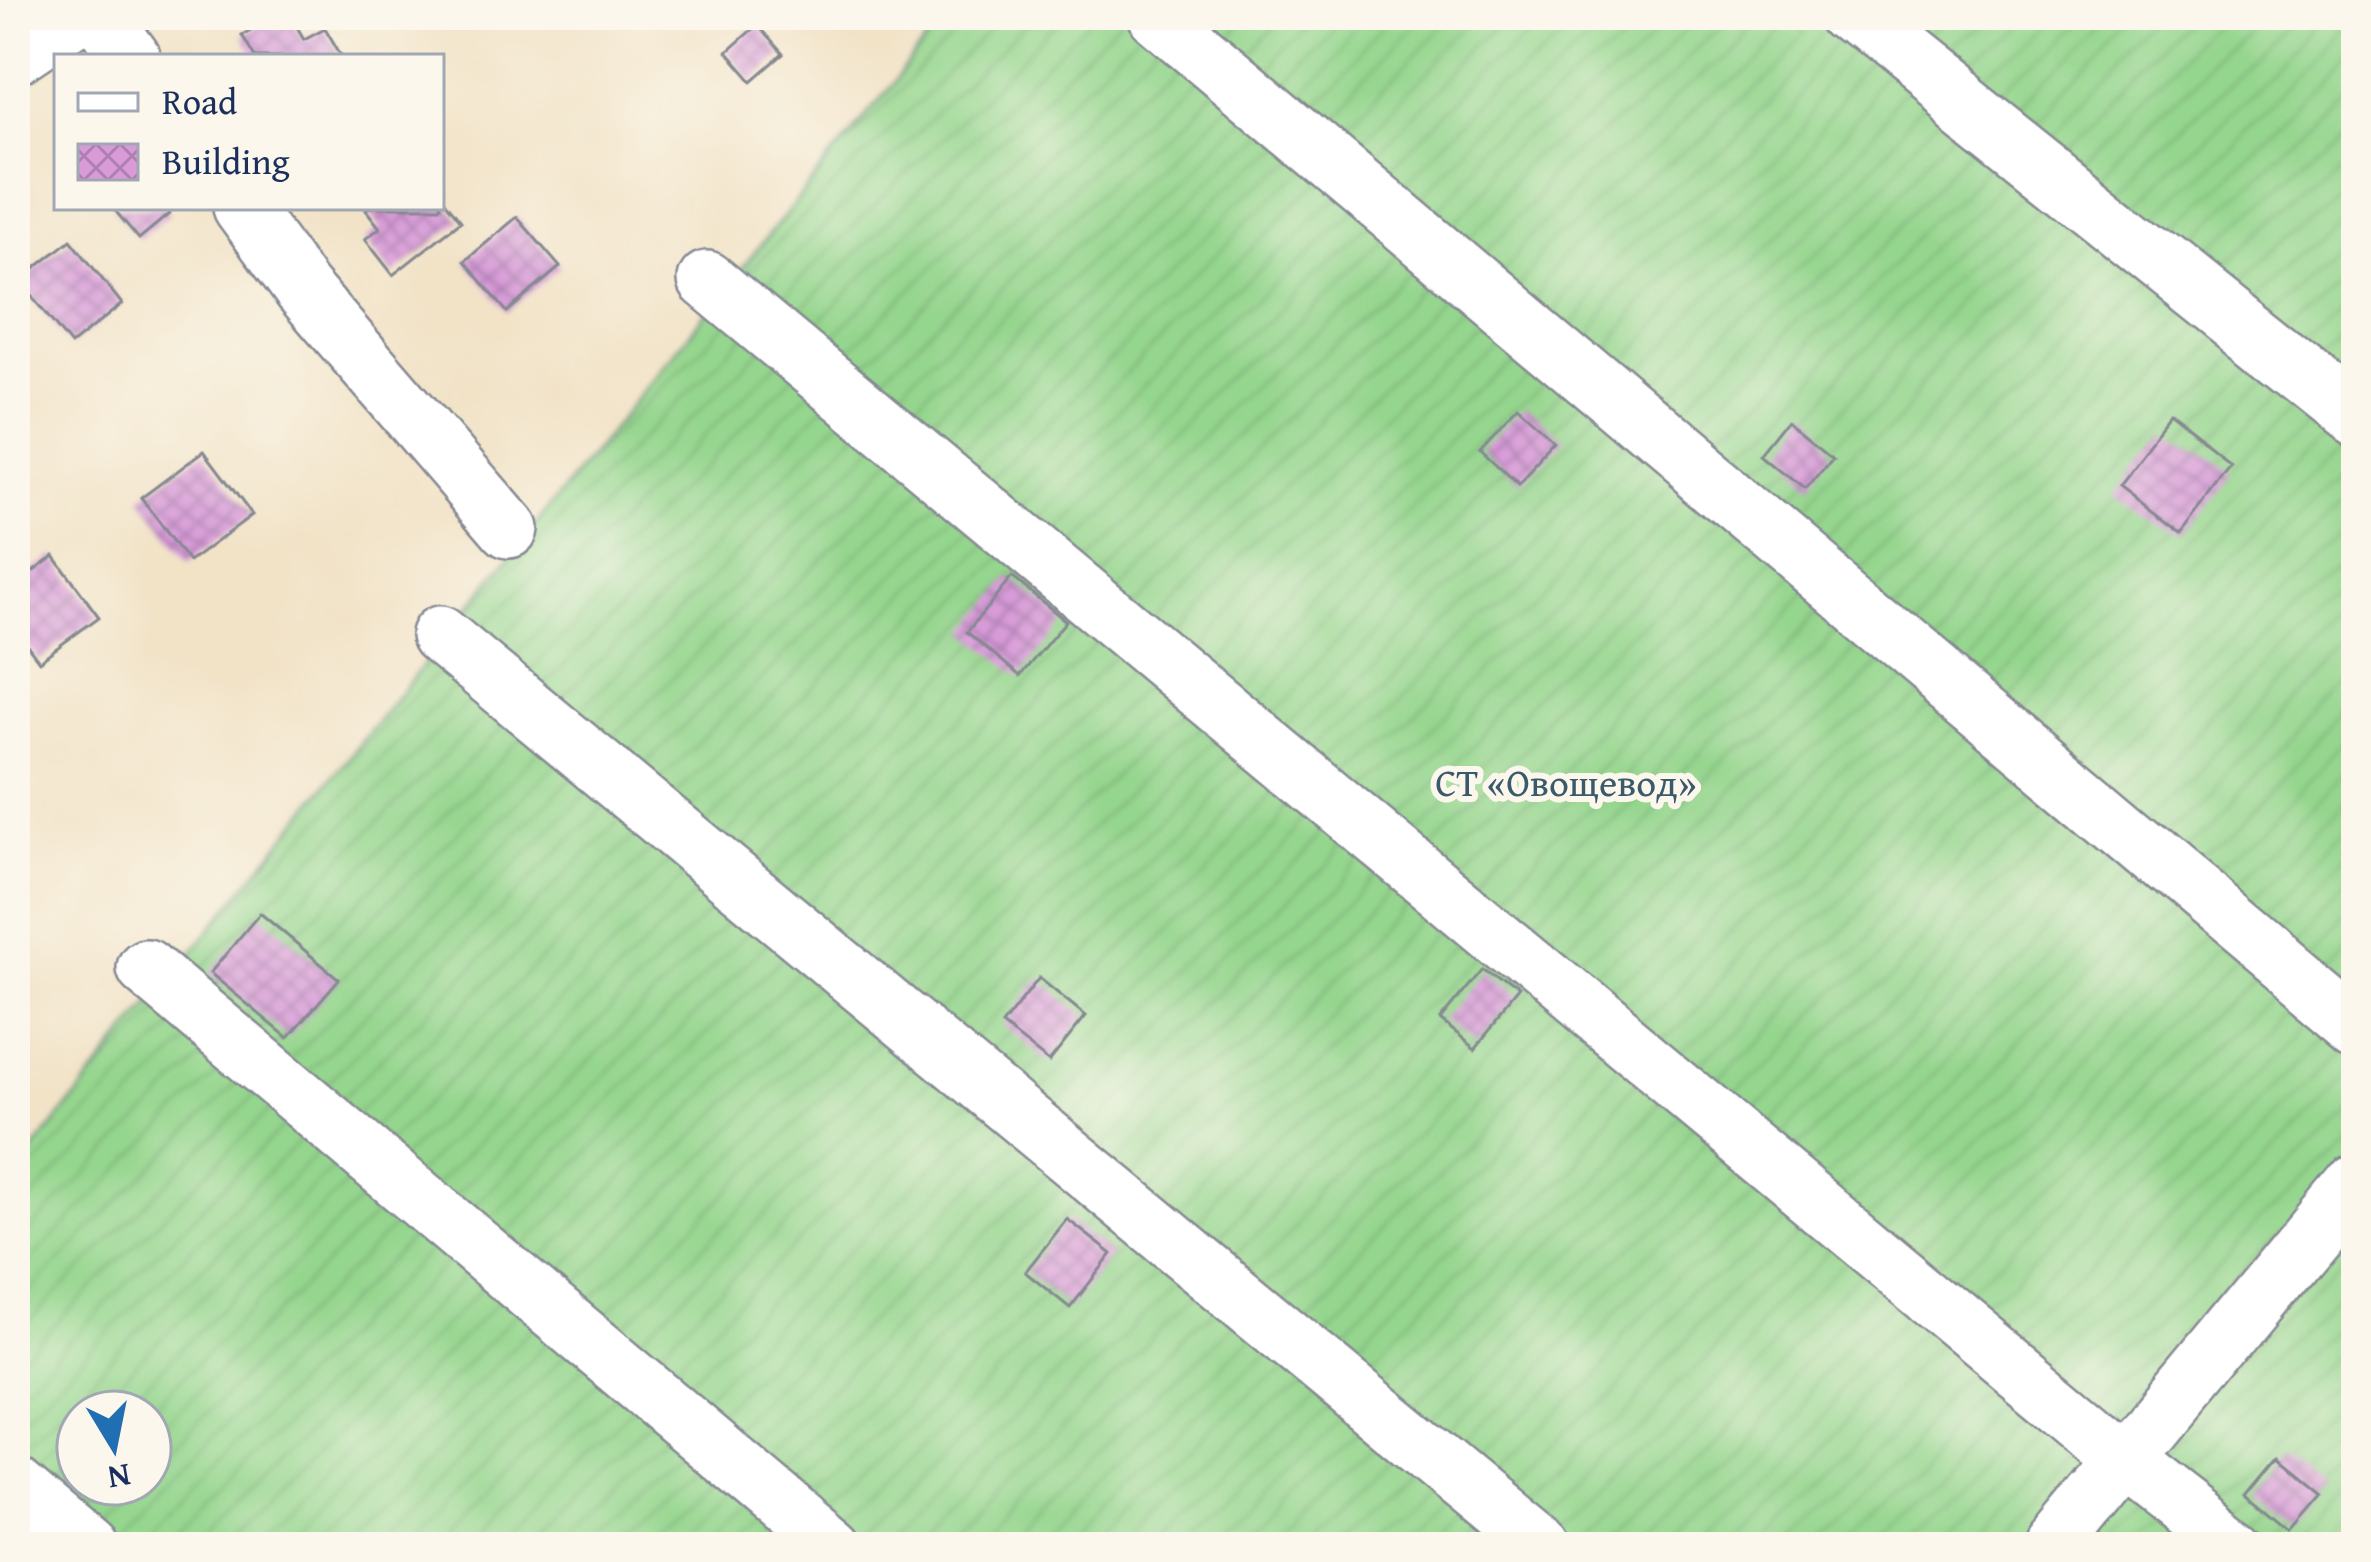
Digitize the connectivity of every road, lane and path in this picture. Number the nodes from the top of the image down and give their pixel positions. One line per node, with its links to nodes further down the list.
1 (76, 15): 6 (street)
2 (100, 15): 5 (street)
3 (1157, 15): 13 (street)
4 (1853, 15): 9 (street)
5 (129, 54)
6 (15, 56)
7 (244, 210): 10 (street)
8 (707, 280): 15 (street)
9 (2356, 418)
10 (509, 529)
11 (440, 635): 19 (street)
12 (146, 968): 18 (street)
13 (2356, 1026)
14 (2356, 1182): 15 (street)
15 (2128, 1461): 20 (street); 21 (street)
16 (15, 1486): 17 (street)
17 (87, 1547)
18 (833, 1547)
19 (1541, 1547)
20 (2054, 1547)
21 (2238, 1547)

